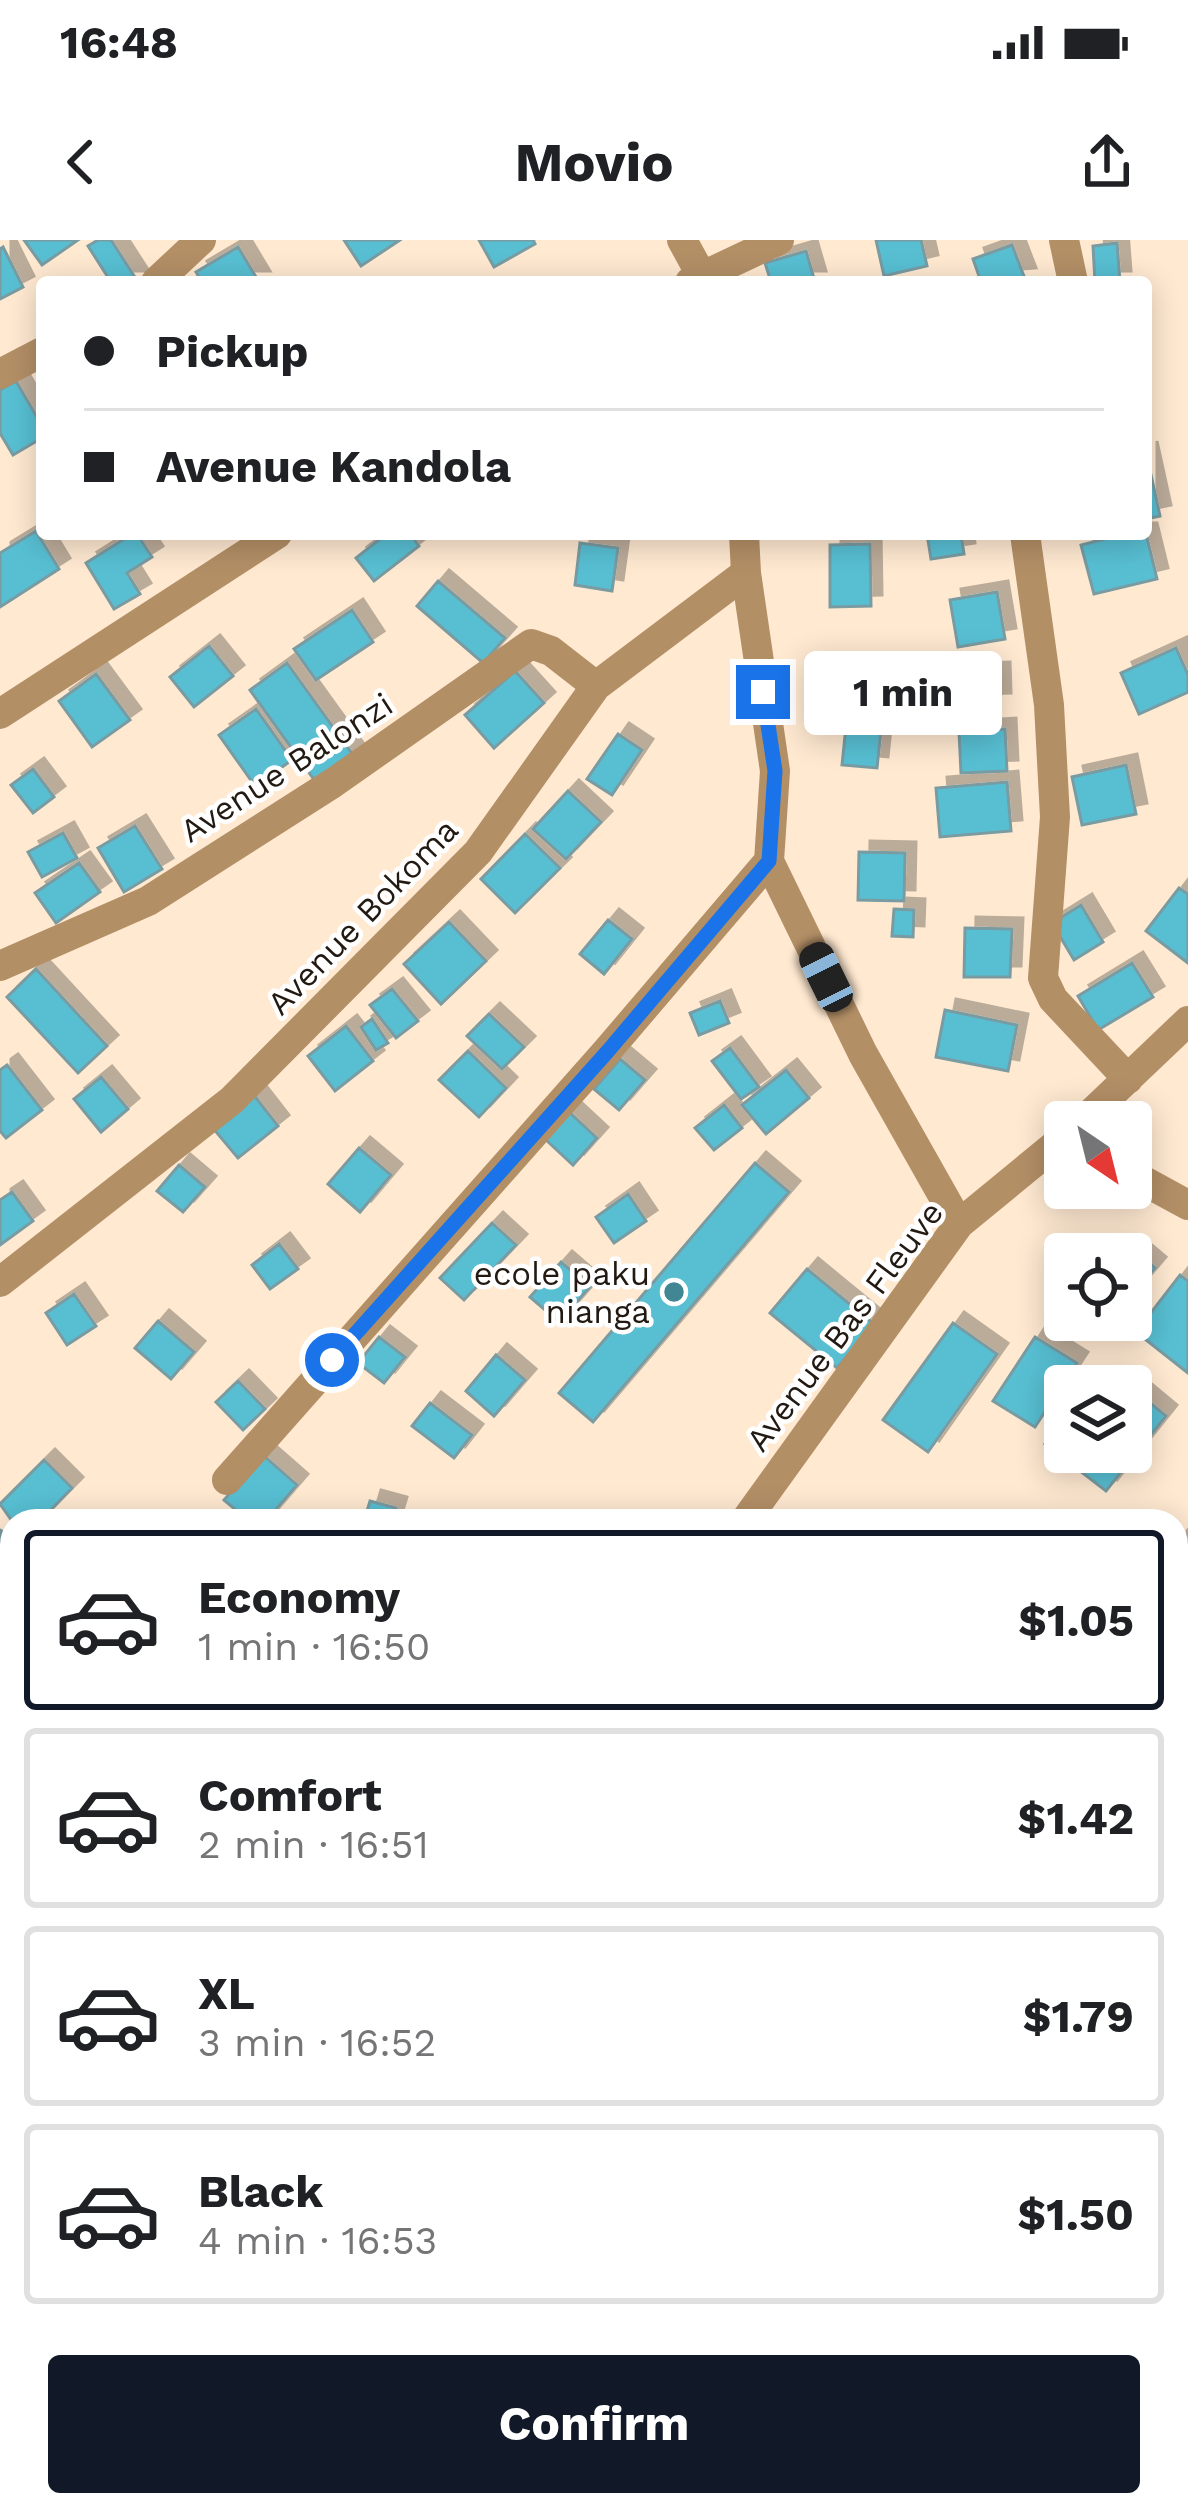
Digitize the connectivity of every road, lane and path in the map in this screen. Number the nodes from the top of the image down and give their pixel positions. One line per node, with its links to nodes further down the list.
1 (201, 240): 5 (street)
2 (682, 240): 6 (street)
3 (779, 240): 7 (street)
4 (1064, 240): 8 (street)
5 (162, 276)
6 (699, 276)
7 (706, 276)
8 (1072, 276)
9 (36, 355): 10 (street)
10 (0, 374)
11 (268, 540): 16 (street)
12 (744, 540): 14 (street)
13 (1026, 540): 20 (street)
14 (746, 573): 15 (street, Avenue Bokoma); 17 (street)
15 (596, 686): 18 (street, Avenue Balonzi); 26 (street, Avenue Bokoma)
16 (0, 714)
17 (769, 861): 25 (street); 27 (street)
18 (0, 965)
19 (1188, 1021): 20 (street)
20 (1129, 1079): 21 (street)
21 (1105, 1101)
22 (1044, 1154): 25 (street, Avenue Bas Fleuve)
23 (1152, 1185): 24 (street)
24 (1188, 1205)
25 (958, 1224): 28 (street, Avenue Bas Fleuve)
26 (0, 1282)
27 (227, 1480)
28 (754, 1509)

